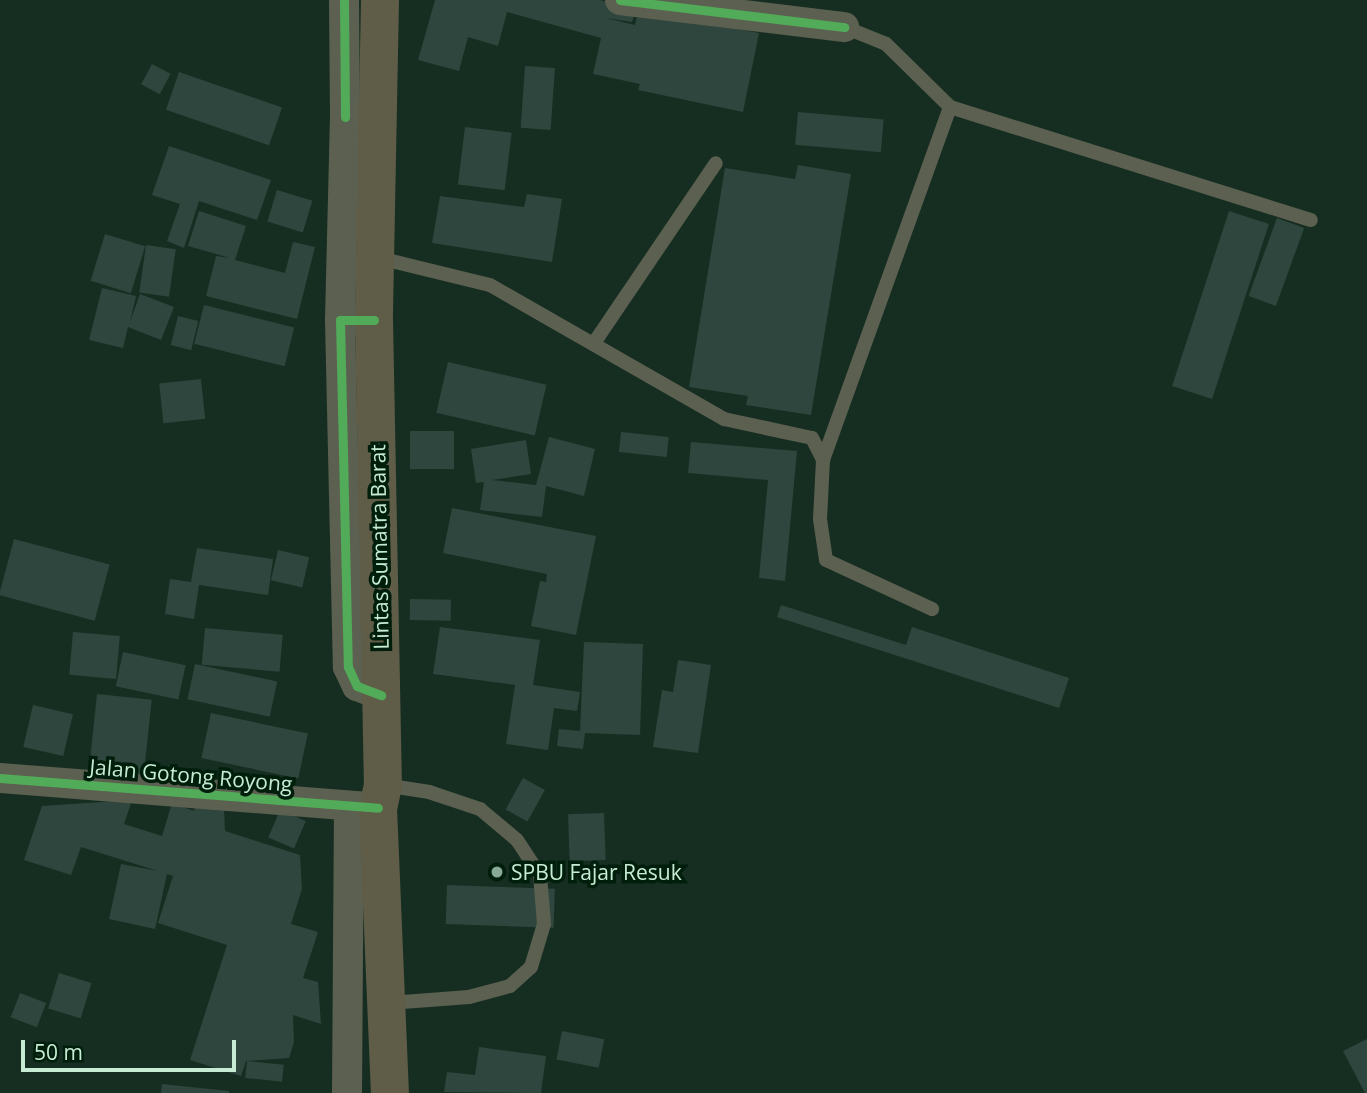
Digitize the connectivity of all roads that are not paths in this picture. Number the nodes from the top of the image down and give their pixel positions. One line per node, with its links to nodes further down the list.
1 (344, 0): 7 (street)
2 (380, 0): 7 (highway, Lintas Sumatra Barat)
3 (620, 0): 4 (street)
4 (654, 1): 5 (street)
5 (844, 27): 6 (lane)
6 (950, 107): 9 (lane); 13 (lane)
7 (361, 118): 10 (highway, Lintas Sumatra Barat); 11 (street)
8 (716, 163): 12 (lane)
9 (1311, 220)
10 (377, 258): 11 (highway, Lintas Sumatra Barat); 12 (lane)
11 (357, 320): 16 (highway, Lintas Sumatra Barat)
12 (594, 343): 13 (lane)
13 (822, 460): 14 (lane)
14 (932, 609)
15 (0, 778): 16 (street, Jalan Gotong Royong)
16 (370, 800): 17 (highway, Lintas Sumatra Barat); 17 (lane); 18 (street)
17 (388, 1004): 19 (highway, Lintas Sumatra Barat)
18 (347, 1093)
19 (390, 1093)

